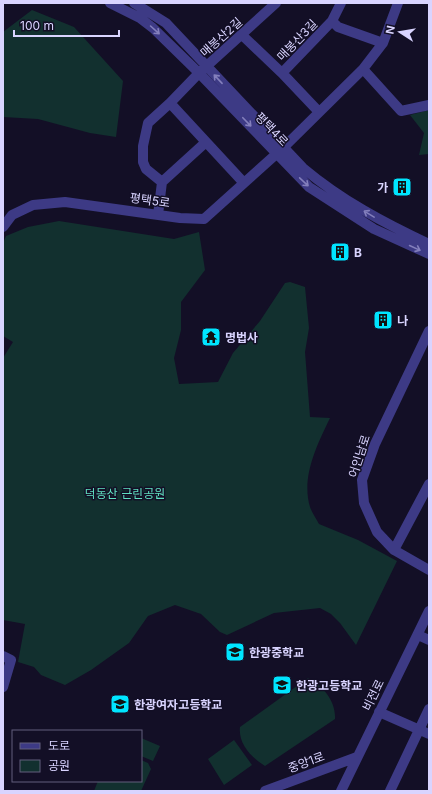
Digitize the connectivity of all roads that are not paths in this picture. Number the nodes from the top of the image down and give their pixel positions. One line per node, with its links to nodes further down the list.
1 (110, 3): 10 (street, 평택4로, one-way to 10)
2 (134, 3): 10 (street, 평택4로)
3 (276, 3): 7 (street, 매봉산2길)
4 (341, 3): 6 (street, 매봉산3길)
5 (398, 3): 8 (street, 평택5로)
6 (332, 22): 8 (street); 11 (street, 매봉산3길)
7 (242, 35): 10 (street, 매봉산2길); 11 (street, 매봉산3길)
8 (383, 43): 9 (street, 평택5로)
9 (363, 69): 13 (street); 14 (street, 평택5로)
10 (203, 70): 12 (street, 매봉산2길); 16 (street, 평택4로)
11 (282, 73): 14 (street, 매봉산3길)
12 (170, 103): 15 (street); 17 (street, 매봉산2길)
13 (429, 105)
14 (319, 112): 16 (street, 평택5로)
15 (206, 142): 17 (street); 18 (street)
16 (280, 151): 18 (street, 평택5로); 21 (street, 평택4로, one-way to 16); 22 (street, 평택4로, one-way to 22)
17 (162, 182): 19 (street)
18 (244, 183): 19 (street, 평택5로)
19 (158, 215): 20 (street, 평택5로)
20 (3, 227)
21 (429, 244)
22 (429, 254)
23 (429, 331): 26 (street, 어인남로)
24 (429, 484): 25 (street)
25 (425, 503): 26 (street)
26 (394, 550): 27 (street, 어인남로)
27 (429, 570)
28 (429, 611): 29 (street, 비전로)
29 (418, 635): 30 (street); 34 (street, 비전로)
30 (429, 640)
31 (3, 656): 32 (street)
32 (3, 687)
33 (429, 709): 35 (street)
34 (379, 712): 35 (street); 37 (street, 비전로)
35 (419, 730): 36 (street); 40 (street)
36 (429, 734)
37 (357, 757): 38 (street, 중앙1로); 39 (street, 비전로)
38 (264, 791)
39 (342, 791)
40 (390, 791)

